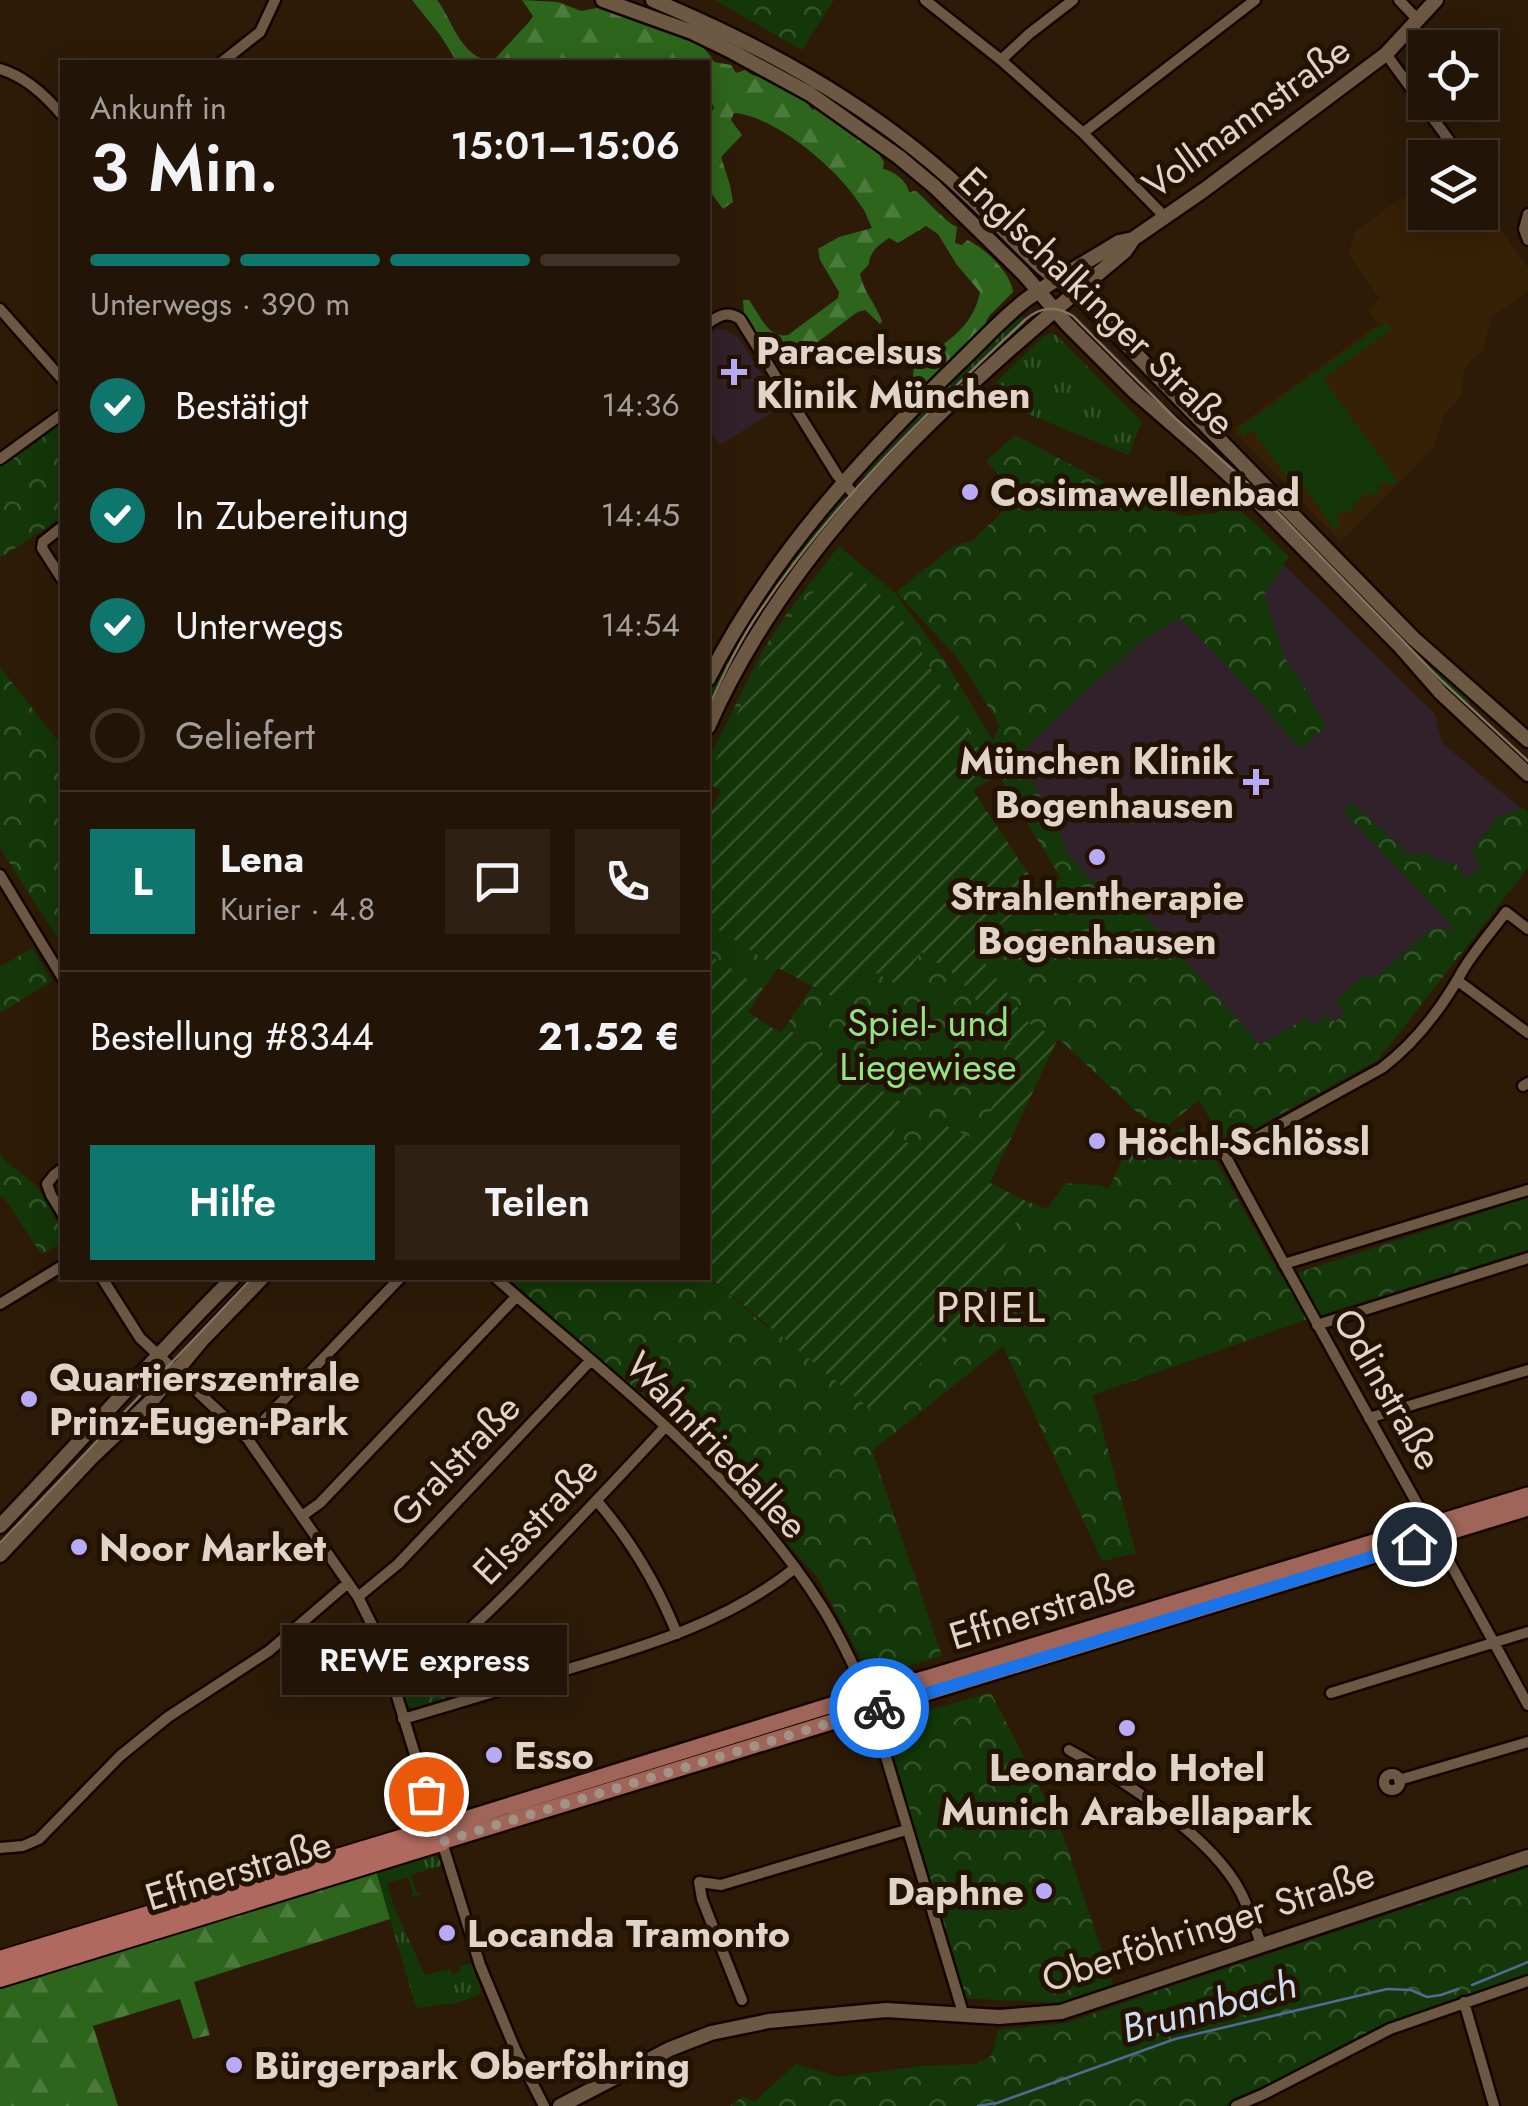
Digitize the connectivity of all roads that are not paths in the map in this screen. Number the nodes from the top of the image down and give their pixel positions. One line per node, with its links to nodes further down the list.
1 (276, 0): 11 (street)
2 (603, 0): 22 (main road, Englschalkinger Straße)
3 (653, 0): 21 (main road, Englschalkinger Straße)
4 (925, 0): 12 (street)
5 (1073, 0): 12 (street)
6 (1256, 0): 15 (street)
7 (1399, 0): 9 (street)
8 (1436, 0): 9 (main road, Vollmannstraße)
9 (1418, 20): 10 (main road, Vollmannstraße)
10 (1386, 54): 16 (street); 17 (main road, Vollmannstraße)
11 (225, 60)
12 (1000, 60): 15 (street)
13 (0, 69): 14 (street)
14 (60, 113)
15 (1082, 133): 17 (street)
16 (1449, 140)
17 (1165, 218): 19 (main road, Vollmannstraße)
18 (1526, 218): 20 (street)
19 (1133, 240): 21 (main road, Vollmannstraße); 23 (main road, Vollmannstraße)
20 (1528, 240)
21 (1058, 280): 22 (main road, Vollmannstraße); 23 (main road, Englschalkinger Straße)
22 (1040, 291): 24 (main road, Englschalkinger Straße); 30 (main road, Vollmannstraße)
23 (1076, 292): 24 (main road, Vollmannstraße); 36 (main road, Englschalkinger Straße)
24 (1055, 310): 31 (main road, Vollmannstraße); 37 (main road, Englschalkinger Straße)
25 (2, 314): 27 (street)
26 (710, 322): 30 (street)
27 (60, 377)
28 (60, 415): 29 (street)
29 (0, 460)
30 (843, 483): 31 (street); 34 (main road, Vollmannstraße)
31 (858, 498): 35 (main road, Vollmannstraße)
32 (60, 529): 33 (street)
33 (60, 576)
34 (710, 675)
35 (710, 723)
36 (1528, 740)
37 (1528, 774)
38 (0, 875): 40 (street)
39 (1528, 929): 41 (street)
40 (60, 974)
41 (1458, 981): 42 (street); 47 (street, Odinstraße)
42 (1528, 1033)
43 (60, 1171): 45 (street)
44 (1528, 1190): 47 (street)
45 (60, 1211)
46 (1528, 1258): 56 (street)
47 (1284, 1264): 56 (street, Odinstraße)
48 (60, 1267): 55 (street)
49 (103, 1280): 57 (street)
50 (231, 1280): 57 (main road)
51 (260, 1280): 60 (main road)
52 (398, 1280): 63 (street)
53 (498, 1280): 54 (street, Wahnfriedallee)
54 (517, 1296): 58 (street, Wahnfriedallee); 67 (street)
55 (0, 1304)
56 (1317, 1325): 61 (street, Odinstraße)
57 (158, 1355): 60 (street); 68 (main road)
58 (591, 1360): 62 (street, Wahnfriedallee); 73 (street, Gralstraße)
59 (1528, 1370): 61 (street)
60 (177, 1372): 63 (street); 70 (main road)
61 (1369, 1418): 69 (street, Odinstraße)
62 (665, 1427): 65 (street, Elsastraße); 71 (street, Wahnfriedallee)
63 (247, 1438): 67 (street)
64 (1528, 1495): 69 (main road, Effnerstraße)
65 (597, 1501): 75 (street); 77 (street, Elsastraße)
66 (1528, 1508): 69 (main road, Effnerstraße)
67 (302, 1516): 72 (street)
68 (0, 1526)
69 (1433, 1531): 76 (street, Odinstraße); 79 (main road, Effnerstraße)
70 (0, 1555)
71 (795, 1568): 75 (street); 79 (street, Wahnfriedallee)
72 (348, 1583): 73 (street); 87 (street)
73 (358, 1597): 77 (street)
74 (1528, 1632): 76 (street)
75 (677, 1634): 81 (street)
76 (1494, 1642): 78 (street); 80 (street, Odinstraße)
77 (392, 1680): 81 (street)
78 (1331, 1693)
79 (867, 1695): 85 (street, Wahnfriedallee); 86 (main road, Effnerstraße); 86 (main road, Effnerstraße)
80 (1528, 1704)
81 (402, 1719): 86 (street)
82 (1528, 1742): 84 (street)
83 (1069, 1750): 89 (street)
84 (1399, 1780)
85 (906, 1830): 93 (street); 95 (street, Wahnfriedallee)
86 (439, 1835): 90 (highway, Effnerstraße); 91 (highway, Effnerstraße); 96 (street)
87 (0, 1848)
88 (1528, 1857): 89 (main road, Oberföhringer Straße)
89 (1262, 1944): 95 (main road, Oberföhringer Straße)
90 (0, 1960)
91 (0, 1978)
92 (1528, 1982): 94 (street)
93 (742, 2000)
94 (1464, 2002): 98 (street); 99 (street)
95 (963, 2013): 97 (main road, Oberföhringer Straße)
96 (544, 2106)
97 (560, 2106)
98 (1236, 2106)
99 (1494, 2106)

